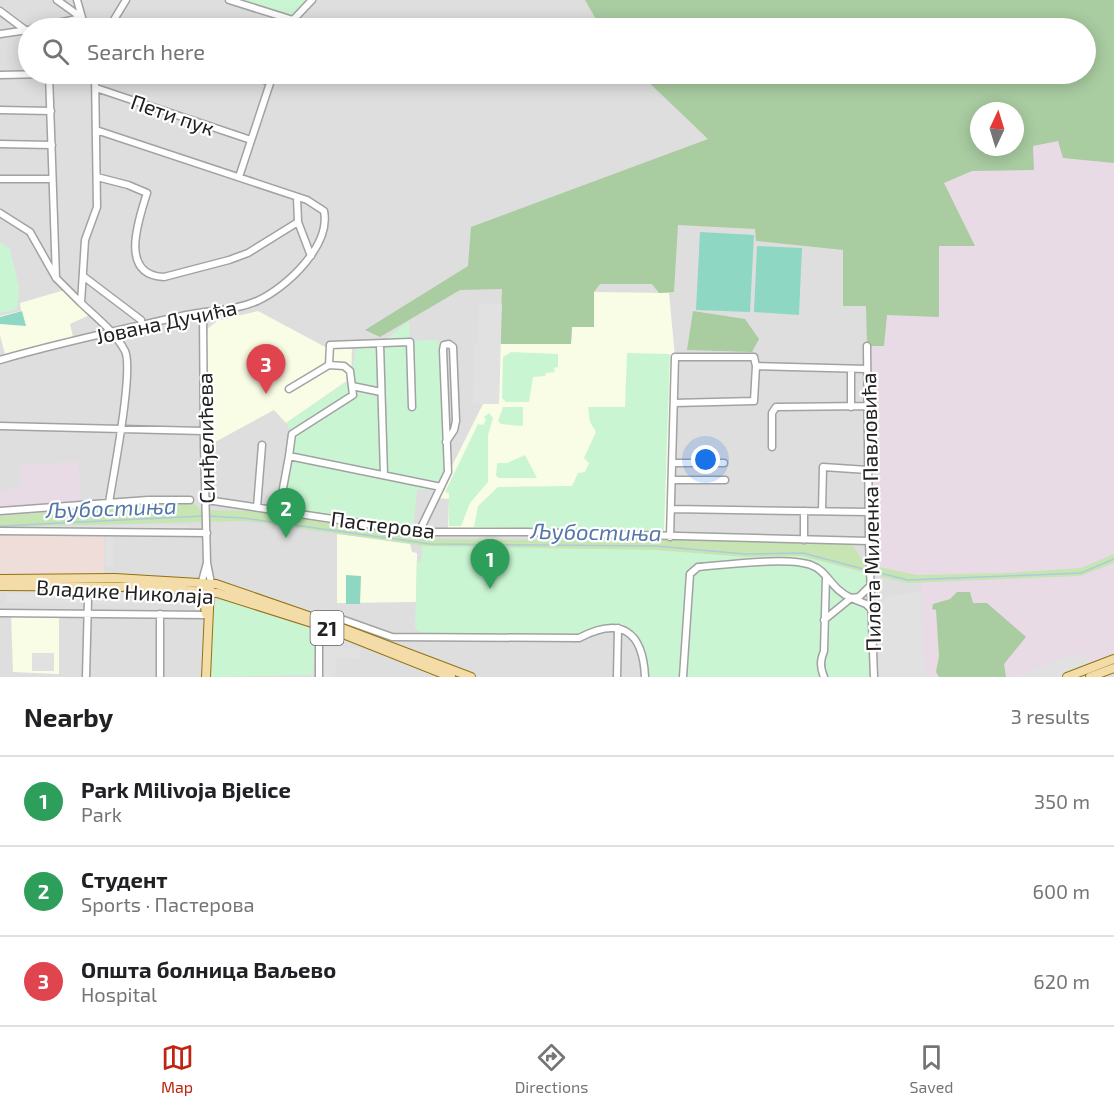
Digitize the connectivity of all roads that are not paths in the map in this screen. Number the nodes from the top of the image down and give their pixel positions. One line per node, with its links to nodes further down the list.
1 (57, 0): 7 (street)
2 (77, 0): 7 (street)
3 (126, 0): 8 (street)
4 (229, 0): 9 (street)
5 (312, 0): 10 (street)
6 (0, 10): 11 (street)
7 (82, 18)
8 (116, 18)
9 (287, 18)
10 (295, 18)
11 (18, 22)
12 (18, 32): 13 (street)
13 (0, 34)
14 (0, 75): 15 (street)
15 (18, 75)
16 (50, 84): 21 (street)
17 (96, 84): 19 (street)
18 (269, 84): 23 (street)
19 (96, 88): 22 (street); 23 (street, Пети пук)
20 (0, 110): 21 (street)
21 (51, 111): 25 (street)
22 (96, 130): 26 (street); 27 (street, Пети пук)
23 (251, 140): 27 (street)
24 (0, 144): 25 (street)
25 (52, 145): 29 (street)
26 (97, 177): 33 (street); 35 (street)
27 (239, 177): 30 (street, Пети пук)
28 (0, 179): 29 (street)
29 (51, 179): 36 (street)
30 (297, 197): 32 (street, Пети пук); 33 (street)
31 (0, 213): 36 (street)
32 (326, 217): 34 (street, Јована Дучића)
33 (298, 222): 34 (street)
34 (311, 256): 38 (street, Јована Дучића)
35 (83, 276): 37 (street); 39 (street)
36 (56, 278): 37 (street)
37 (81, 303): 40 (street)
38 (203, 313): 40 (street, Јована Дучића); 57 (street, Синђелићева)
39 (141, 320)
40 (111, 332): 43 (street, Јована Дучића); 56 (street)
41 (380, 344): 44 (street); 50 (street); 53 (street)
42 (867, 346): 47 (street, Пилота Миленка Павловића)
43 (0, 360)
44 (329, 366): 48 (street); 49 (street)
45 (756, 366): 46 (street); 51 (street); 51 (street)
46 (851, 369): 47 (street); 54 (street)
47 (867, 369): 52 (street, Пилота Миленка Павловића)
48 (352, 386): 50 (street); 61 (street)
49 (289, 389)
50 (381, 392): 65 (street)
51 (674, 403): 62 (street)
52 (867, 406): 54 (street); 64 (street, Пилота Миленка Павловића)
53 (412, 407)
54 (851, 407): 60 (street)
55 (0, 426): 56 (street)
56 (121, 428): 57 (street); 71 (street)
57 (203, 431): 70 (street, Синђелићева)
58 (446, 442): 58 (street); 68 (street)
59 (262, 446): 72 (street)
60 (772, 447)
61 (289, 456): 65 (street); 74 (street)
62 (673, 464): 63 (street); 66 (street)
63 (724, 464)
64 (868, 470): 77 (street); 78 (street, Пилота Миленка Павловића)
65 (384, 475): 68 (street)
66 (672, 480): 67 (street); 73 (street)
67 (725, 480)
68 (441, 487): 80 (street)
69 (189, 500): 71 (street)
70 (207, 500): 72 (street, Пастерова); 81 (street, Синђелићева)
71 (110, 503): 75 (street)
72 (257, 507): 74 (street, Пастерова)
73 (672, 509): 76 (street); 82 (street)
74 (279, 510): 80 (street, Пастерова)
75 (0, 511)
76 (804, 511): 77 (street); 83 (street)
77 (822, 511): 78 (street)
78 (868, 512): 84 (street, Пилота Миленка Павловића)
79 (0, 531): 81 (street)
80 (419, 532): 82 (street, Пастерова)
81 (207, 533): 87 (street, Синђелићева)
82 (670, 537): 83 (street, Пастерова)
83 (804, 540): 84 (street, Пастерова)
84 (869, 541): 89 (street, Пилота Миленка Павловића)
85 (826, 577): 91 (street); 98 (street); 112 (street)
86 (0, 579): 87 (main road, 21)
87 (206, 582): 90 (main road, Синђелићева); 99 (main road, Владике Николаја / 21)
88 (0, 586): 90 (main road, Владике Николаја / 21)
89 (871, 586): 91 (street); 93 (street, Пилота Миленка Павловића)
90 (206, 591): 97 (main road, Синђелићева); 99 (main road, Владике Николаја / 21)
91 (851, 598): 93 (street); 98 (street)
92 (87, 600): 95 (street)
93 (872, 610): 114 (street, Пилота Миленка Павловића)
94 (0, 613): 95 (street)
95 (87, 613): 96 (street); 104 (street)
96 (160, 614): 97 (street); 105 (street)
97 (207, 615): 106 (main road, Синђелићева)
98 (824, 620): 113 (street)
99 (325, 621): 100 (street); 103 (main road, Владике Николаја / 21); 107 (street); 109 (main road, Владике Николаја / 21)
100 (618, 628): 110 (street); 111 (street)
101 (1114, 659): 115 (main road)
102 (1114, 668): 116 (main road)
103 (441, 675): 108 (main road, Владике Николаја / 21)
104 (86, 677)
105 (160, 677)
106 (206, 677)
107 (319, 677)
108 (451, 677)
109 (471, 677)
110 (615, 677)
111 (645, 677)
112 (683, 677)
113 (824, 677)
114 (874, 677)
115 (1067, 677)
116 (1090, 677)

